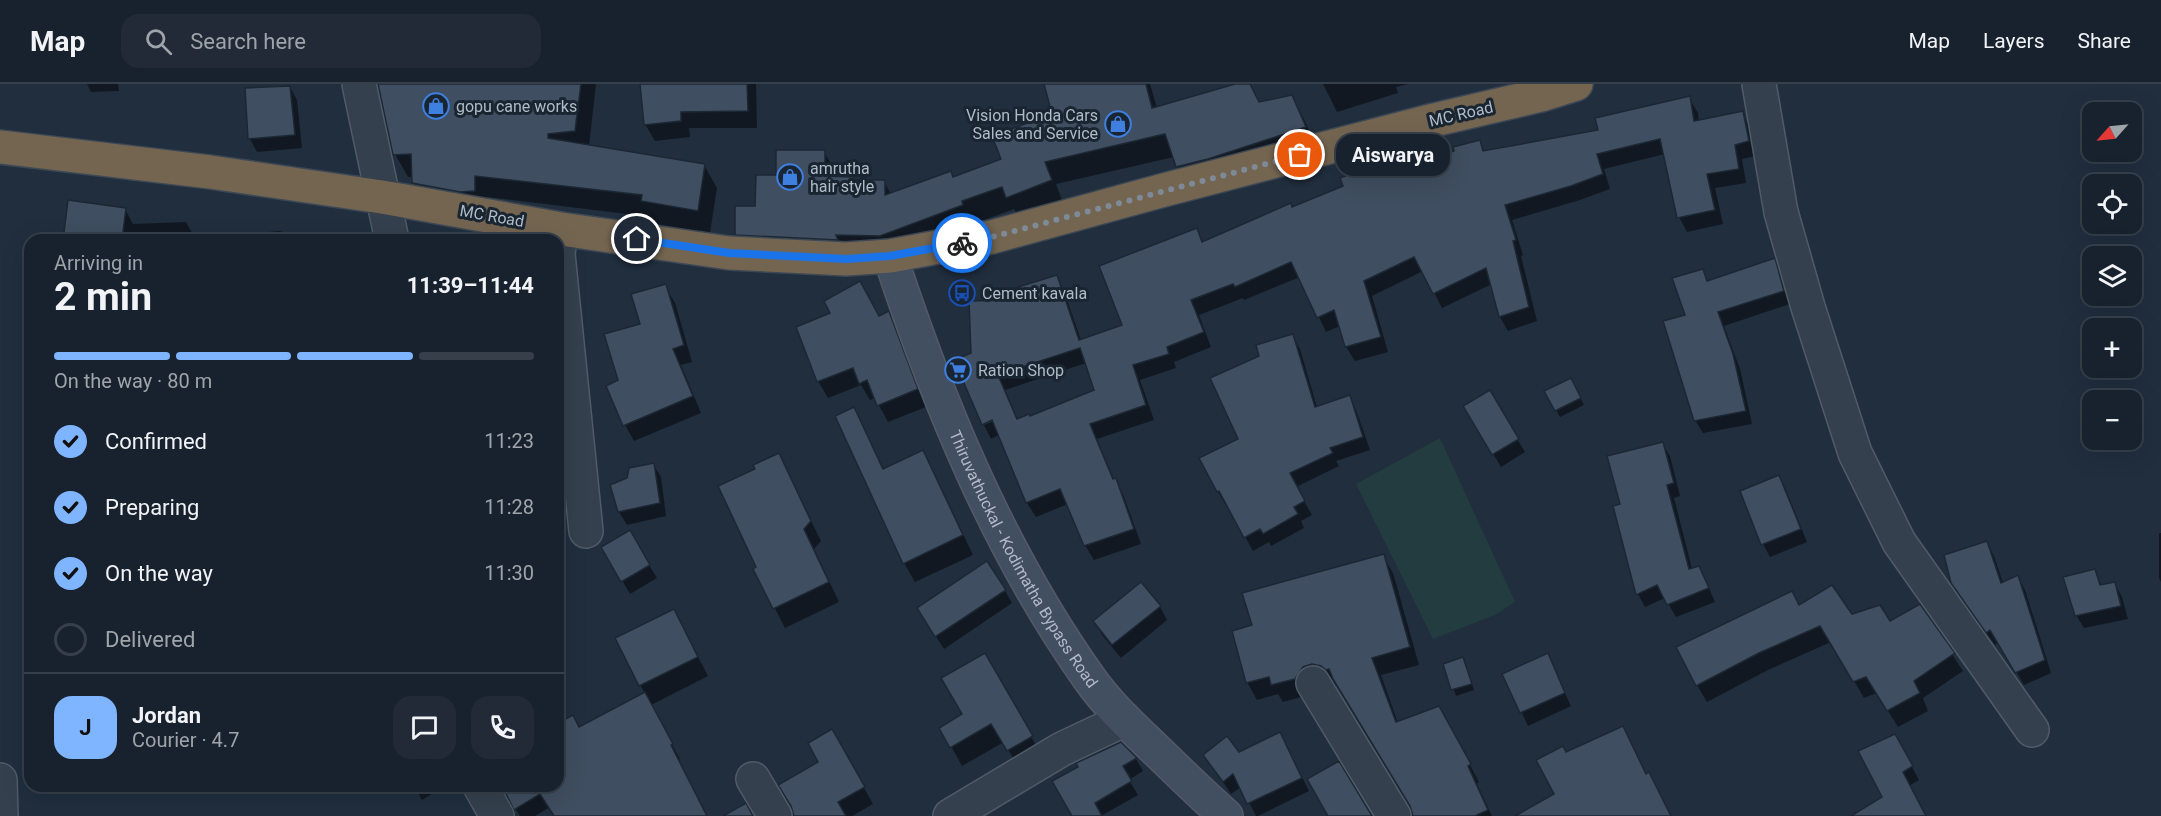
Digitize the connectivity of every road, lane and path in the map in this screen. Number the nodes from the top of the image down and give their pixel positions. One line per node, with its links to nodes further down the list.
1 (359, 84): 5 (street)
2 (1576, 84): 9 (highway, MC Road)
3 (1759, 84): 14 (street)
4 (0, 147): 5 (highway, MC Road)
5 (382, 197): 6 (highway, MC Road); 7 (street)
6 (561, 229): 8 (street); 9 (highway, MC Road)
7 (391, 234)
8 (560, 234)
9 (890, 256): 13 (main road, Thiruvathuckal - Kodimatha Bypass Road)
10 (564, 313): 11 (street)
11 (586, 531)
12 (1313, 683): 23 (street)
13 (1123, 718): 21 (street); 22 (main road, Thiruvathuckal - Kodimatha Bypass Road)
14 (2032, 729)
15 (753, 779): 20 (street)
16 (0, 780): 18 (street)
17 (483, 792): 19 (street)
18 (2, 816)
19 (497, 816)
20 (775, 816)
21 (950, 816)
22 (1226, 816)
23 (1394, 816)

